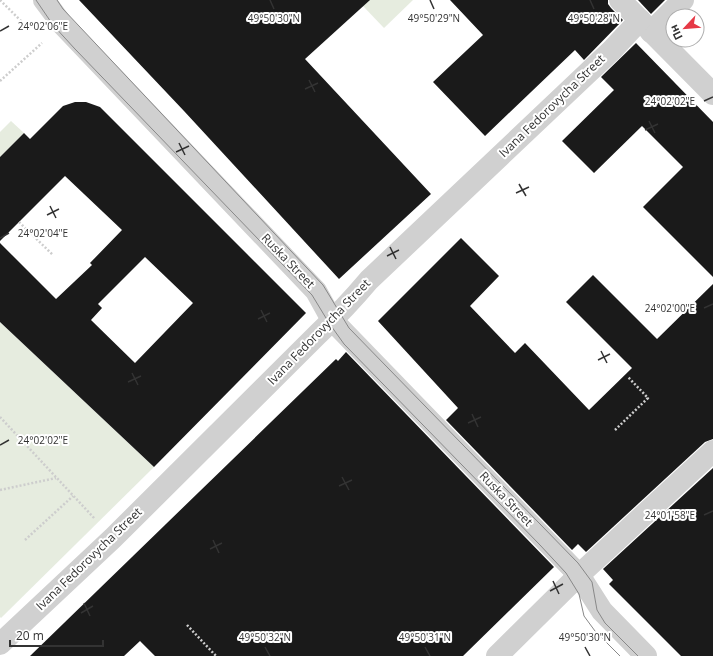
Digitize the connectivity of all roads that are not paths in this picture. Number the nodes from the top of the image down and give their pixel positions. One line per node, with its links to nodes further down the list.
1 (44, 0): 6 (street, Ruska Street)
2 (620, 0): 4 (street)
3 (683, 0): 4 (street, Ivana Fedorovycha Street)
4 (645, 26): 5 (street); 6 (street, Ivana Fedorovycha Street)
5 (711, 88)
6 (332, 320): 8 (street, Ruska Street); 9 (street, Ivana Fedorovycha Street)
7 (713, 450): 8 (street)
8 (579, 575): 10 (street); 11 (street, Ruska Street)
9 (0, 644)
10 (497, 656)
11 (646, 656)

